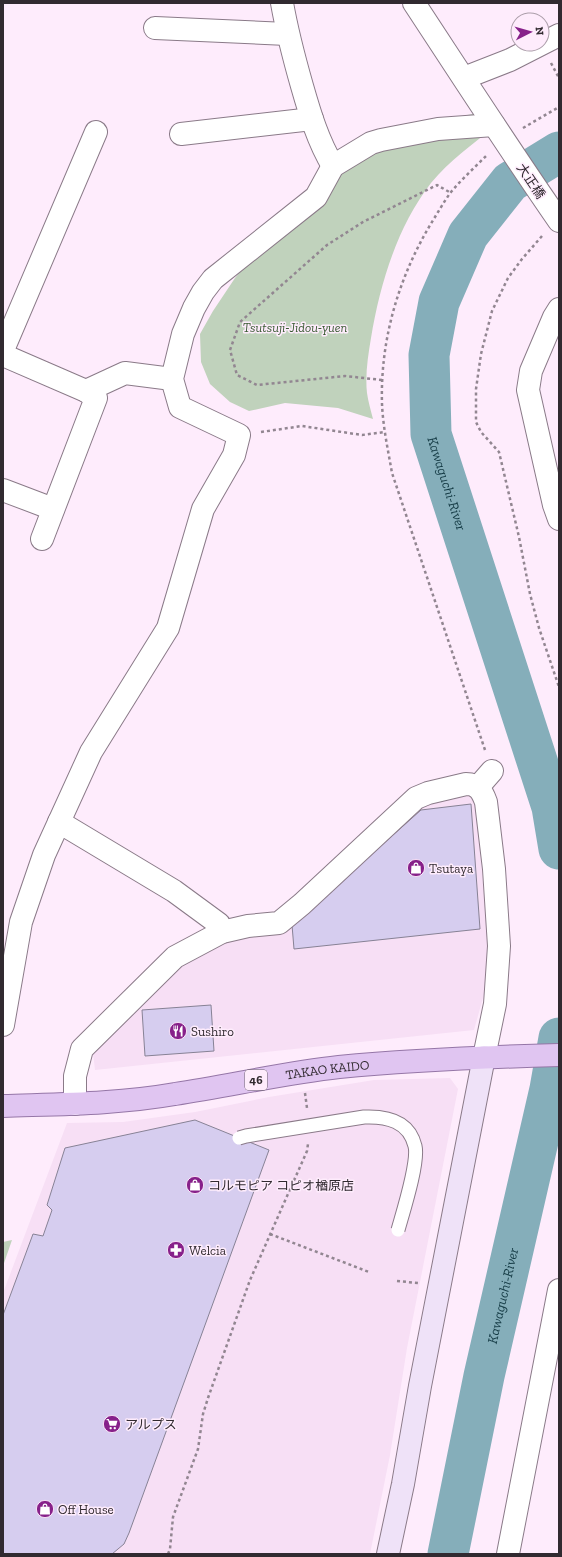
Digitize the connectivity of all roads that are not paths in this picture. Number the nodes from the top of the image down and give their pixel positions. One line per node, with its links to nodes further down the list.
1 (282, 3): 4 (street)
2 (414, 3): 6 (street, 大正橋)
3 (155, 28): 4 (street)
4 (288, 34): 7 (street)
5 (559, 35): 6 (street)
6 (464, 78): 9 (street, 大正橋)
7 (312, 119): 10 (street); 11 (street)
8 (96, 132): 14 (street)
9 (499, 133): 11 (street); 12 (street, 大正橋)
10 (181, 134)
11 (333, 166): 16 (street)
12 (559, 221)
13 (559, 309): 20 (street)
14 (3, 350)
15 (3, 355): 17 (street)
16 (172, 379): 17 (street); 22 (street)
17 (86, 391): 19 (street)
18 (3, 490): 19 (street)
19 (53, 509): 21 (street)
20 (559, 519)
21 (42, 539)
22 (59, 822): 23 (street); 24 (street)
23 (222, 932): 26 (street); 27 (street)
24 (3, 1025)
25 (559, 1055): 26 (main road, TAKAO KAIDO / 46)
26 (484, 1057): 27 (main road, TAKAO KAIDO / 46); 32 (street)
27 (75, 1104): 28 (main road, TAKAO KAIDO / 46)
28 (3, 1106)
29 (239, 1138): 30 (lane, bridge)
30 (398, 1230)
31 (559, 1290): 33 (street)
32 (388, 1554)
33 (508, 1554)

